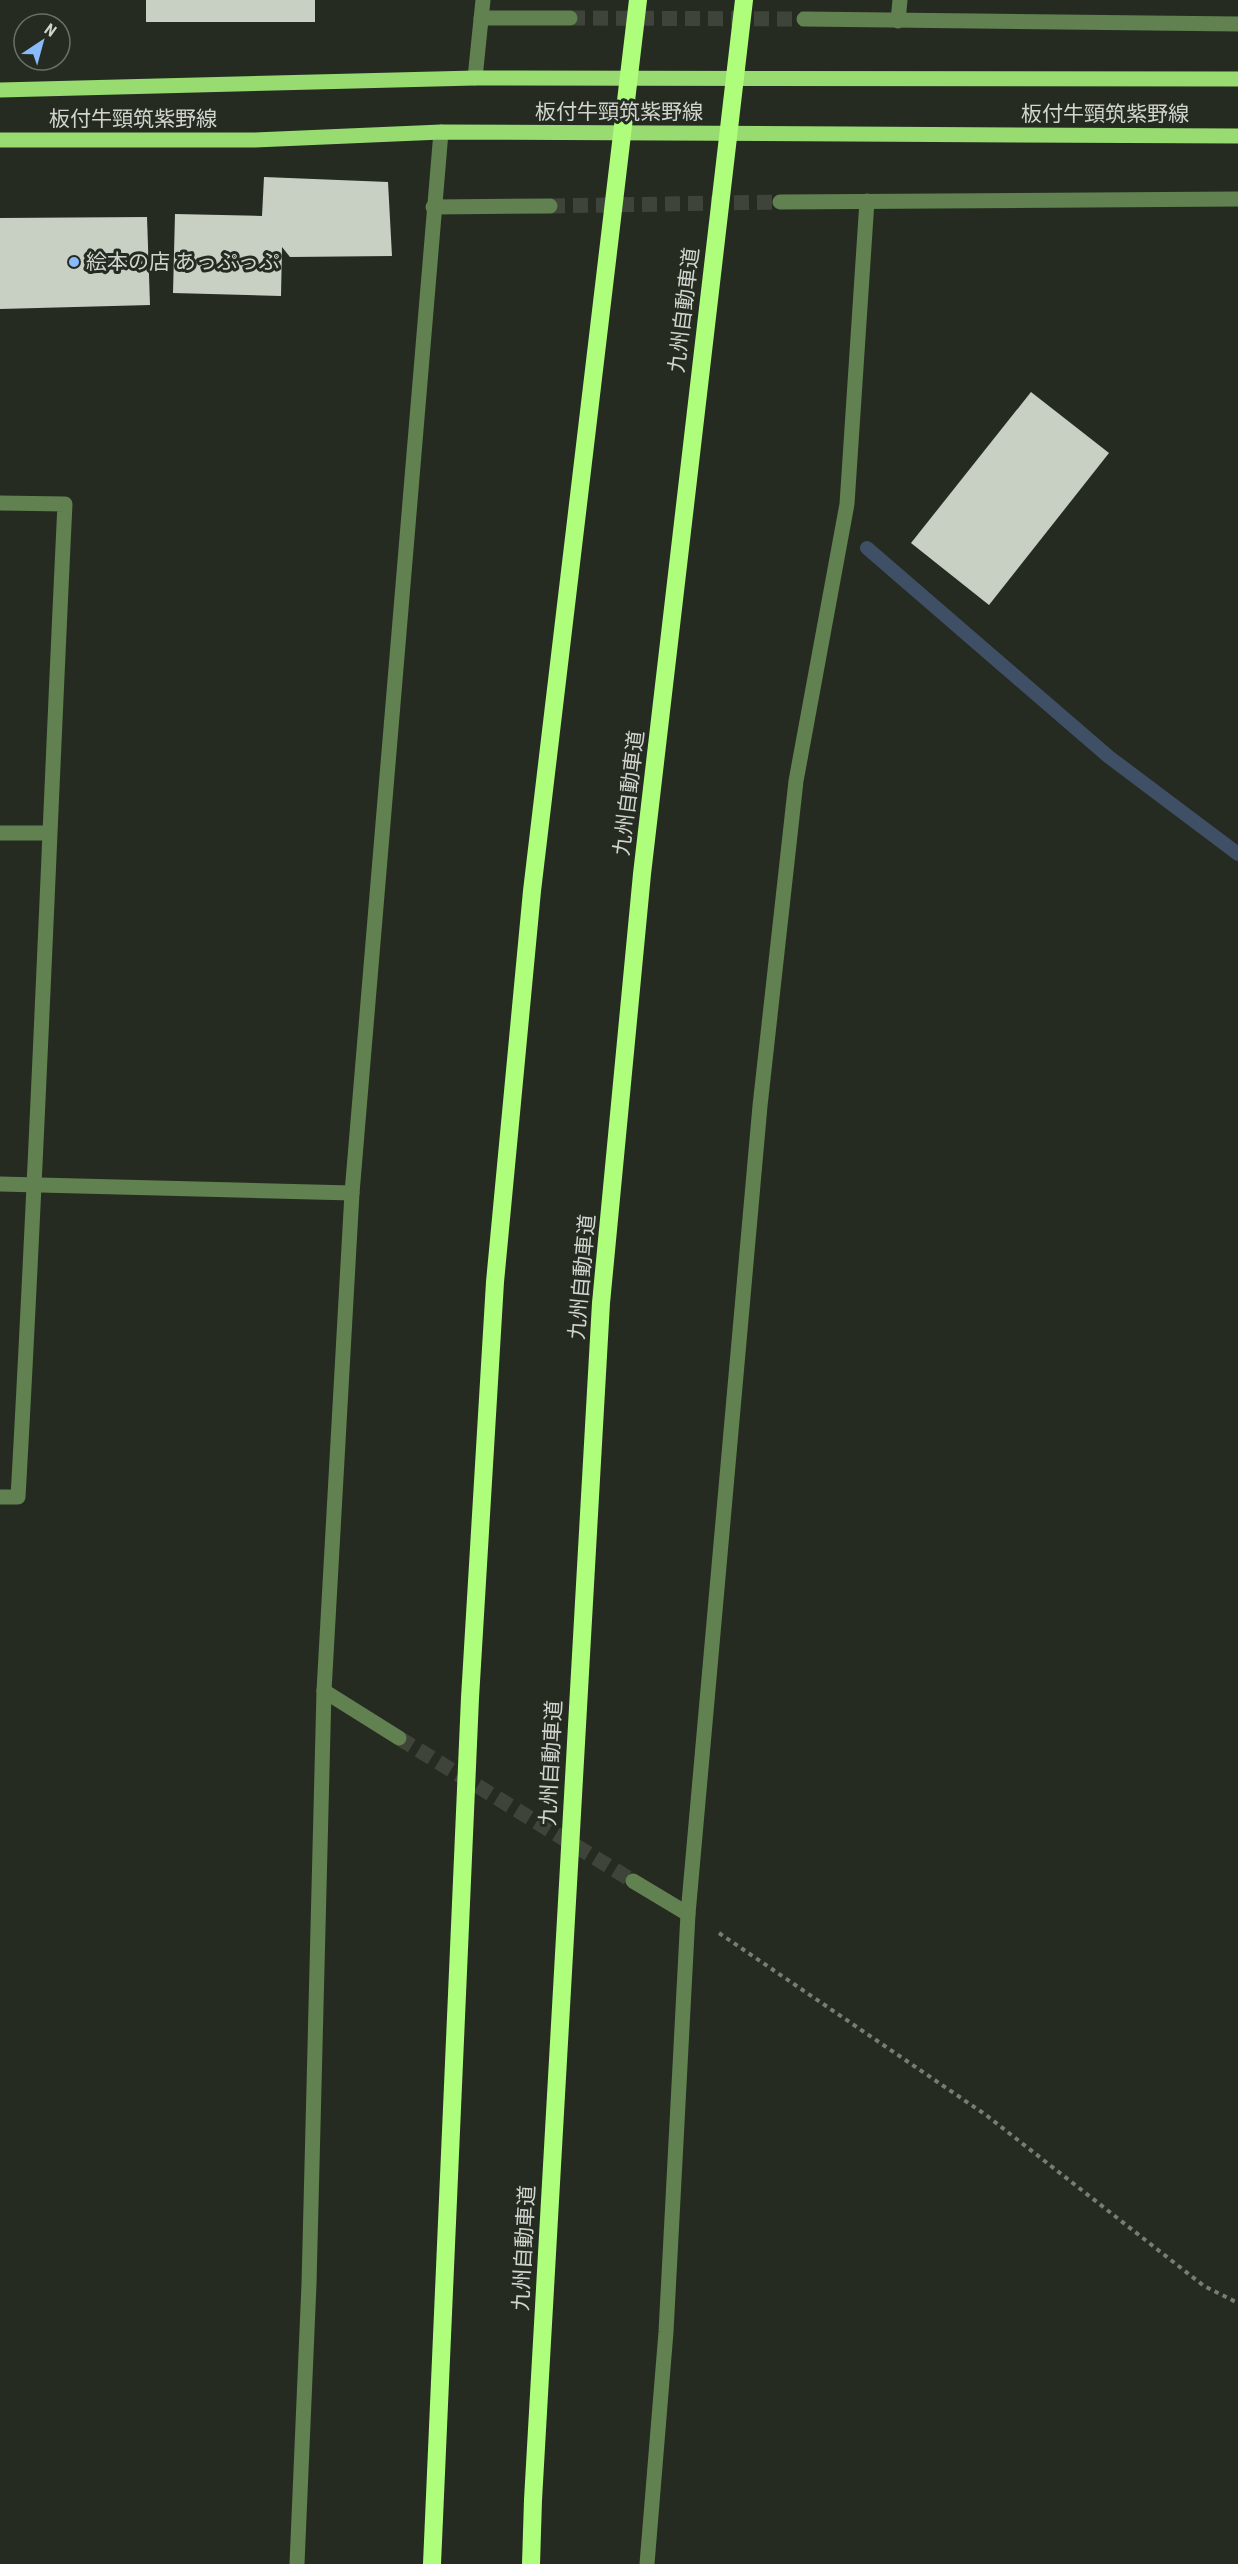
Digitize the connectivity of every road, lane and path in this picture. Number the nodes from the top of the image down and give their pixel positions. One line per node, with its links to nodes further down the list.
1 (483, 0): 5 (street)
2 (638, 0): 34 (highway)
3 (744, 0): 35 (highway, 九州自動車道)
4 (900, 0): 8 (street)
5 (481, 18): 6 (street); 10 (street)
6 (570, 18)
7 (804, 19): 8 (street)
8 (898, 21): 9 (street)
9 (1238, 24)
10 (475, 78): 11 (main road, 板付牛頸筑紫野線); 12 (main road, 板付牛頸筑紫野線)
11 (1238, 78)
12 (0, 90)
13 (441, 132): 14 (main road, 板付牛頸筑紫野線); 15 (main road, 板付牛頸筑紫野線); 20 (street)
14 (1238, 136)
15 (0, 140)
16 (1238, 199): 17 (street)
17 (867, 201): 18 (street); 31 (street)
18 (780, 202)
19 (550, 206): 20 (street)
20 (433, 207): 26 (street)
21 (0, 503): 23 (street)
22 (0, 833): 23 (street)
23 (49, 833): 25 (street)
24 (0, 1184): 25 (street)
25 (36, 1184): 26 (street); 27 (street)
26 (352, 1193): 28 (street)
27 (0, 1497)
28 (324, 1691): 29 (street); 33 (street)
29 (399, 1738)
30 (633, 1881): 31 (street)
31 (688, 1914): 32 (path); 36 (street)
32 (1238, 2303)
33 (297, 2564)
34 (432, 2564)
35 (531, 2564)
36 (647, 2564)

